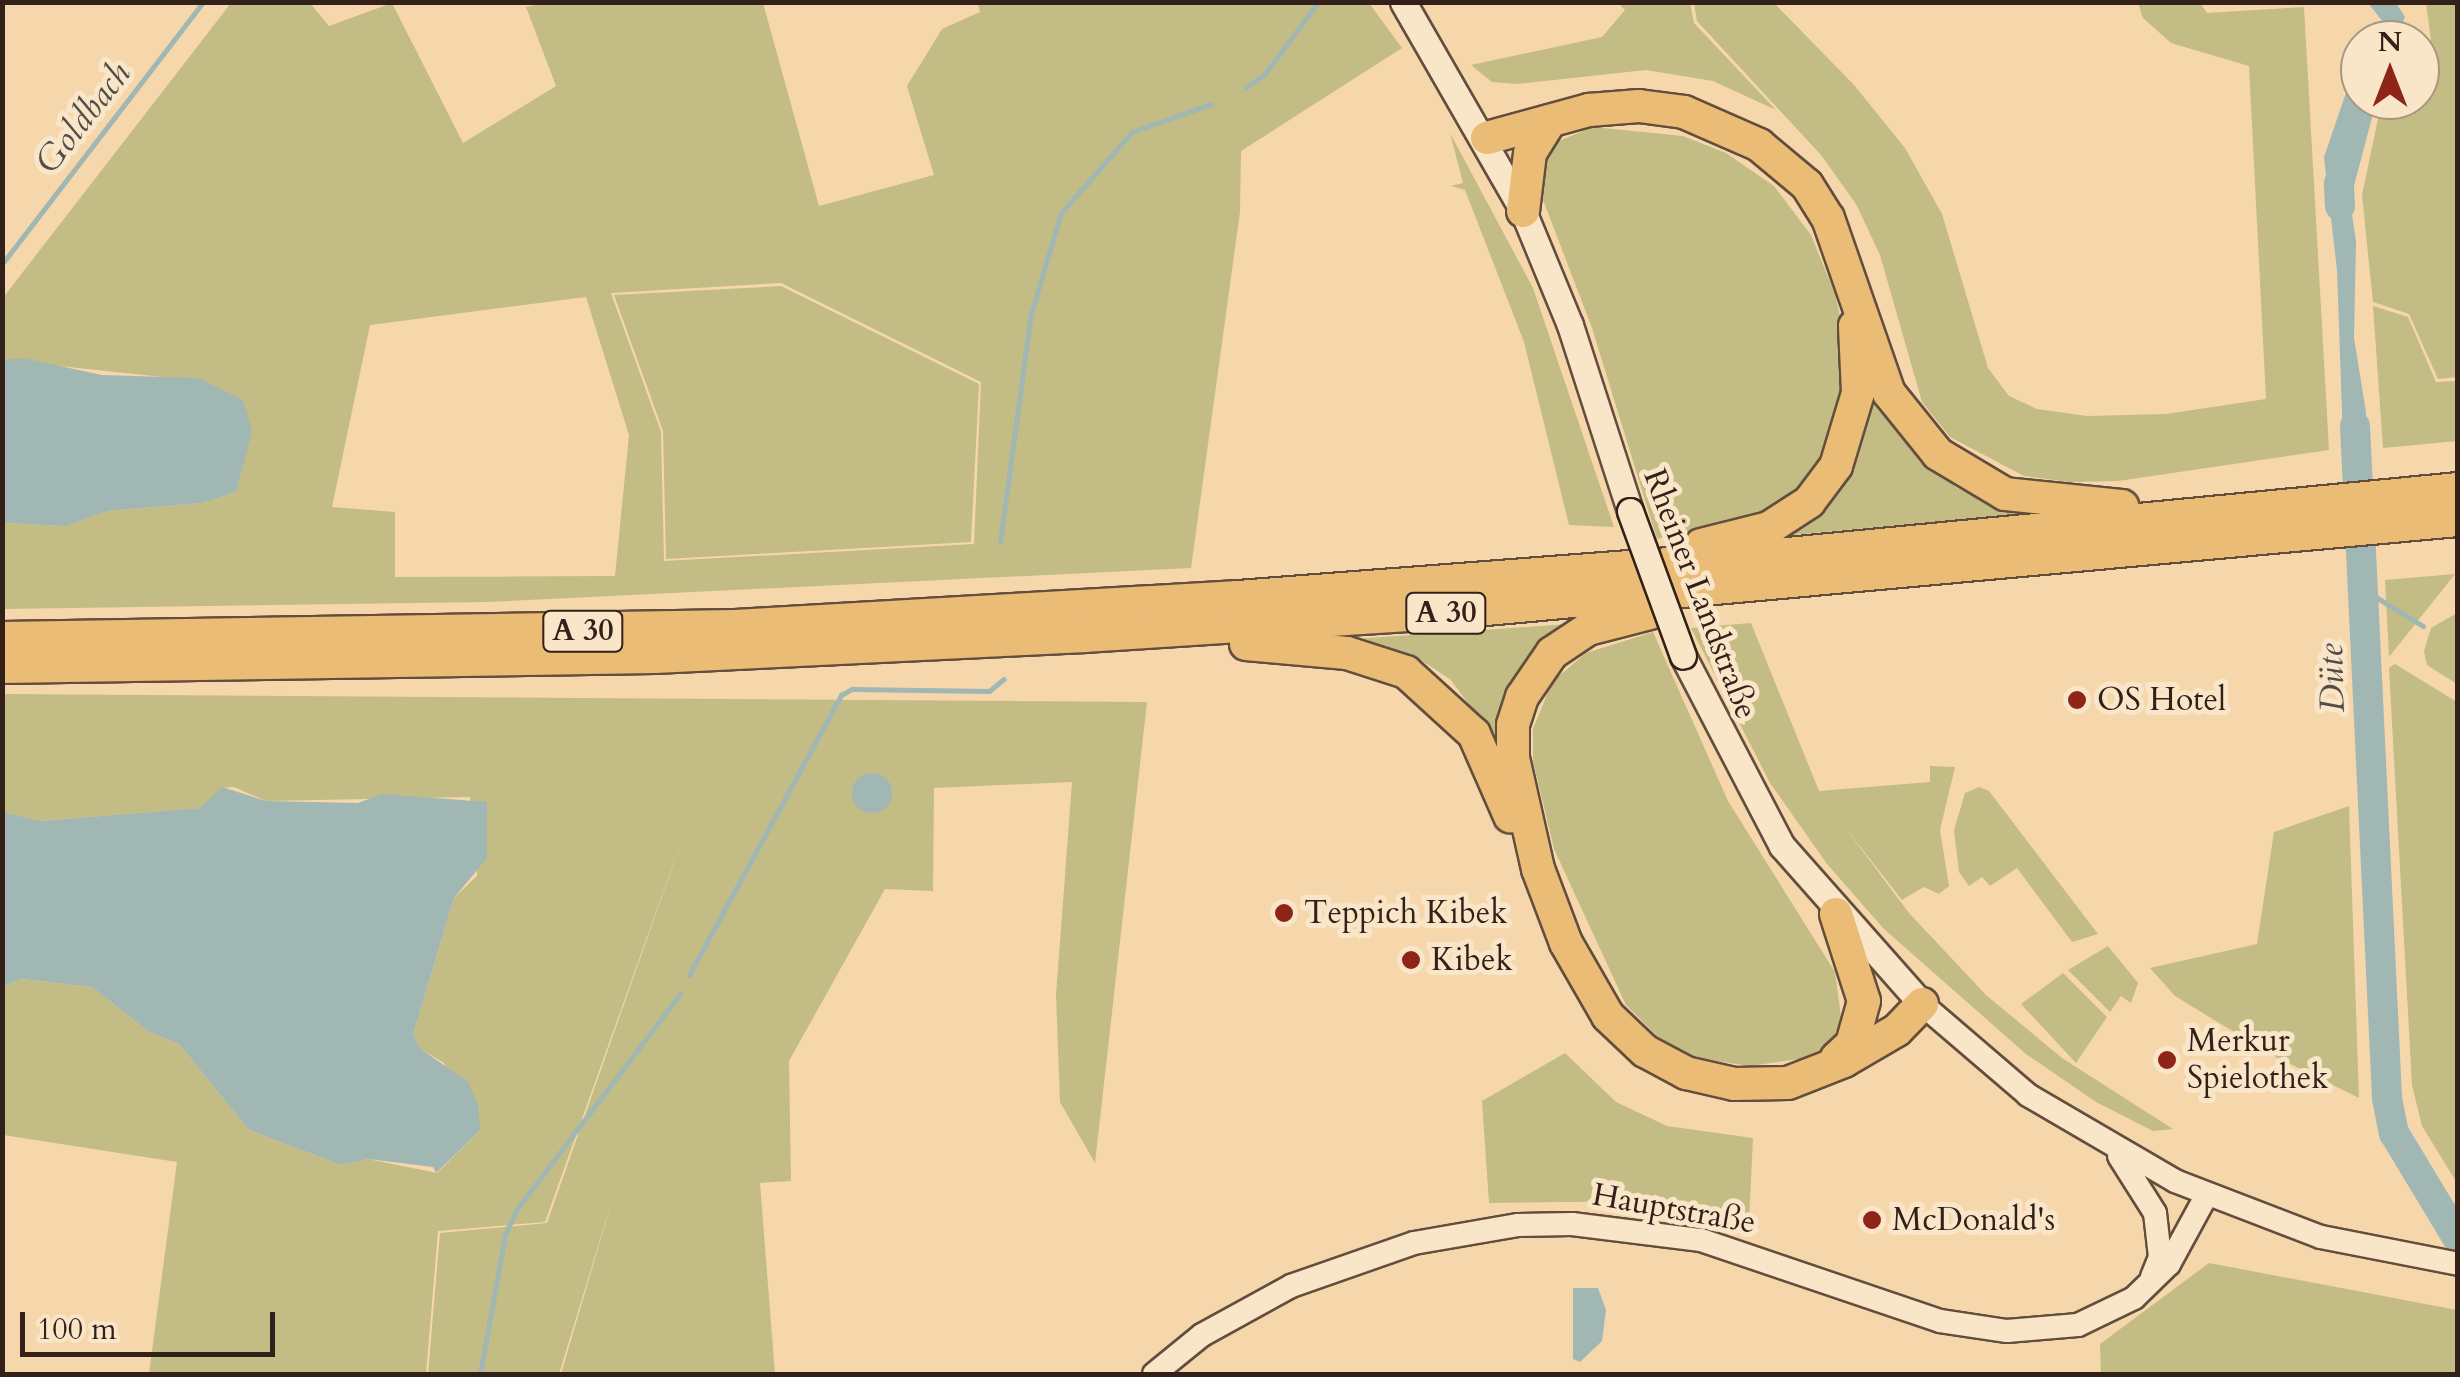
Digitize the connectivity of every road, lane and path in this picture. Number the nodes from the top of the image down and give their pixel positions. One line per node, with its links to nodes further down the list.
1 (1402, 2): 3 (main road, Rheiner Landstraße)
2 (1550, 121): 3 (highway); 4 (highway); 5 (highway)
3 (1486, 138): 4 (main road, Rheiner Landstraße)
4 (1524, 211): 17 (main road, Rheiner Landstraße, bridge)
5 (1851, 282): 8 (highway); 11 (highway)
6 (2458, 489): 7 (highway, A 30)
7 (2382, 513): 9 (highway, A 30); 10 (highway, A 30)
8 (2204, 515): 9 (highway, A 30); 11 (highway, A 30)
9 (2334, 518): 12 (highway, A 30)
10 (2458, 520)
11 (1504, 579): 14 (highway, A 30)
12 (1807, 582): 13 (highway, A 30); 16 (highway)
13 (1084, 636): 15 (highway, A 30); 16 (highway)
14 (2, 638)
15 (2, 667)
16 (1538, 869): 19 (highway)
17 (1836, 914): 18 (main road, Rheiner Landstraße); 19 (highway)
18 (1922, 1004): 19 (highway); 20 (street, Rheiner Landstraße)
19 (1788, 1082)
20 (2115, 1151): 21 (street, Rheiner Landstraße); 23 (street)
21 (2206, 1196): 22 (street, Rheiner Landstraße); 23 (street, Hauptstraße)
22 (2452, 1263)
23 (2134, 1298): 24 (street, Hauptstraße)
24 (1154, 1374)

